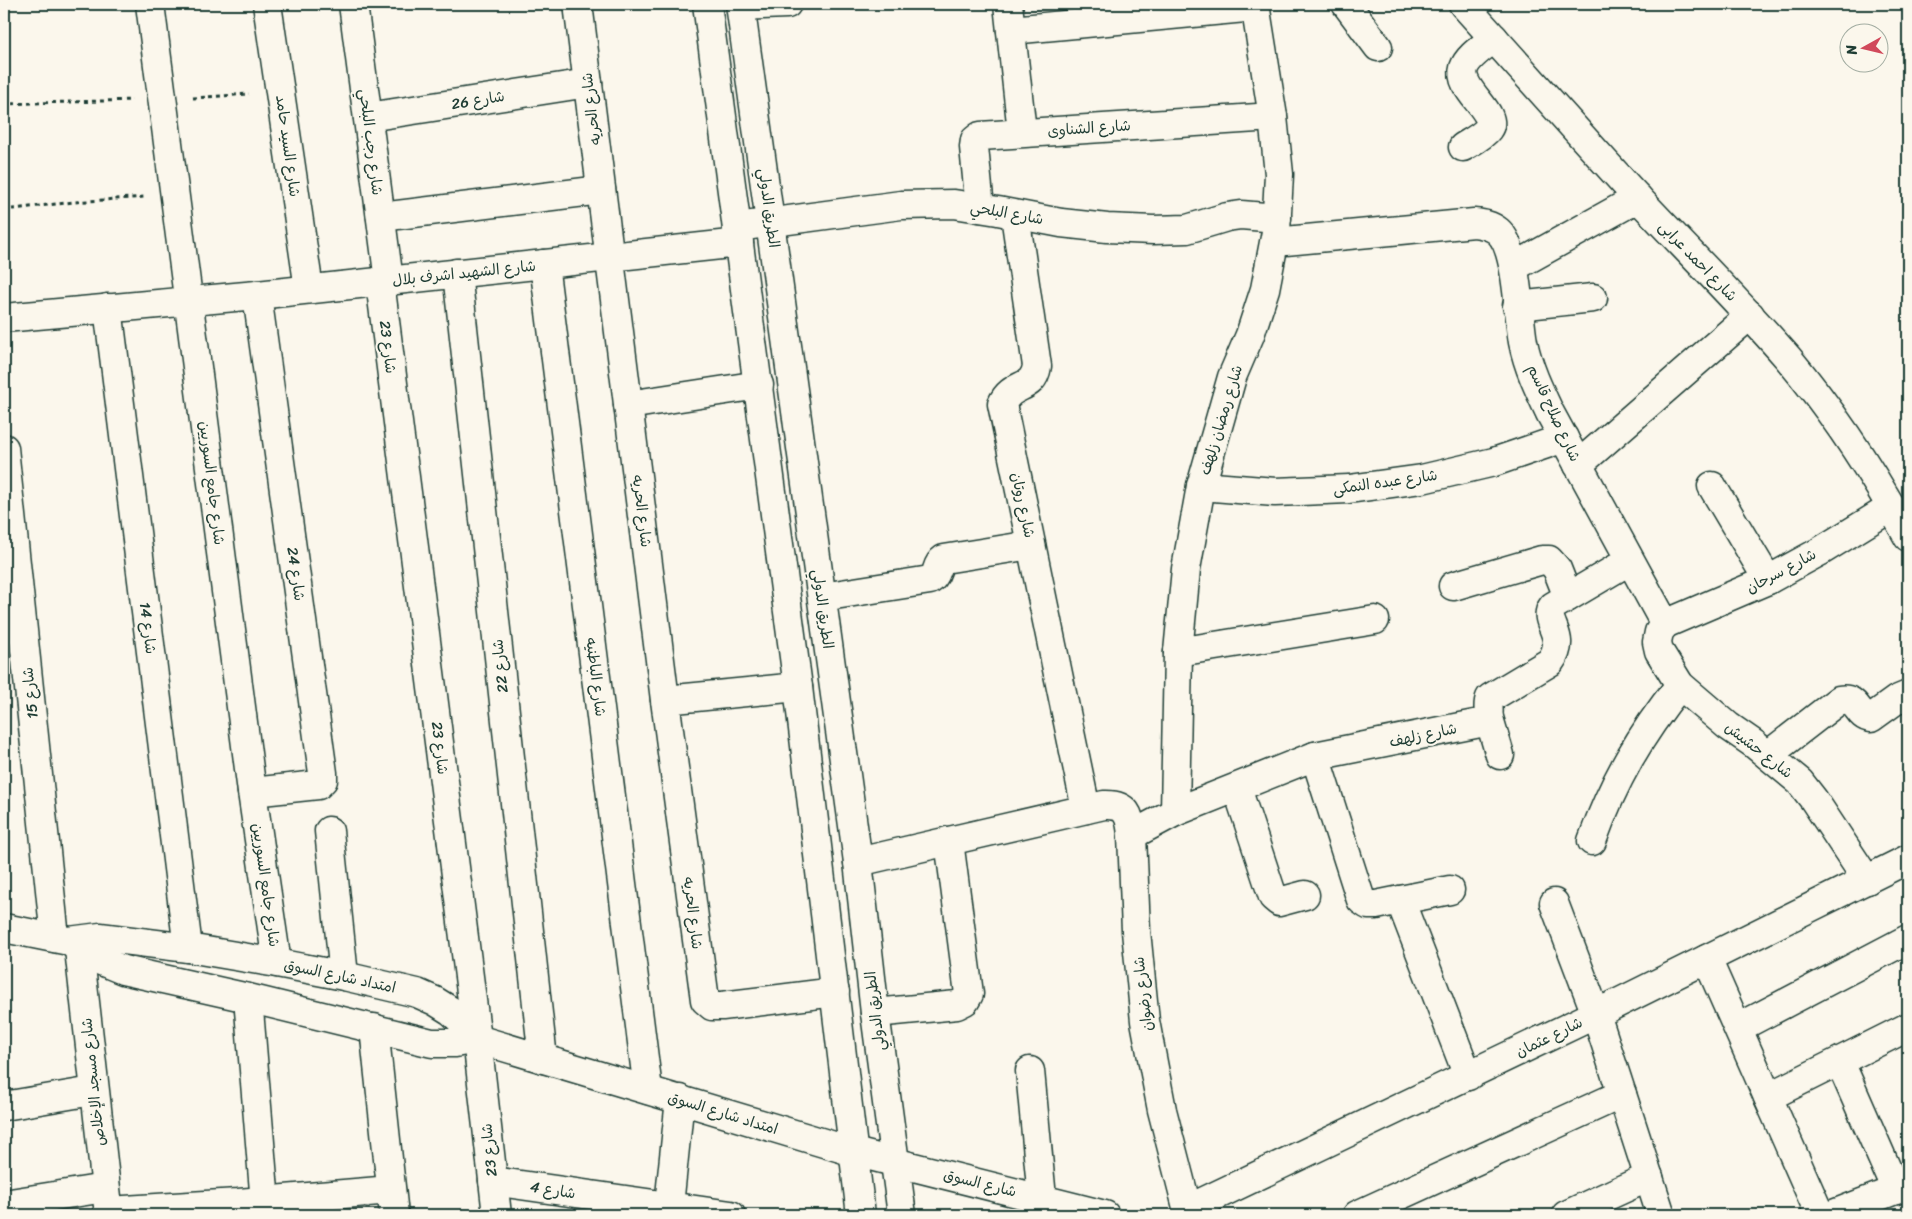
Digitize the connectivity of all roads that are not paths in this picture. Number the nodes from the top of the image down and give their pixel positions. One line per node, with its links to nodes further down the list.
1 (150, 4): 36 (street, شارع جامع السوريين)
2 (267, 4): 33 (street, شارع السيد حامد)
3 (353, 4): 16 (street, شارع رجب البلحي)
4 (578, 4): 15 (street, شارع الحريه)
5 (707, 4): 27 (street)
6 (787, 4): 10 (street)
7 (1008, 4): 12 (street)
8 (1346, 4): 14 (street)
9 (1463, 4): 13 (street, شارع احمد عرابى)
10 (741, 5): 25 (street, الطريق الدولي)
11 (1256, 5): 12 (street); 17 (street, شارع رمضان زلهف)
12 (1011, 30): 18 (street)
13 (1494, 38): 19 (street); 21 (street, شارع احمد عرابى)
14 (1378, 47)
15 (588, 82): 16 (street, شارع 26); 20 (street, شارع الحريه)
16 (368, 117): 24 (street, شارع رجب البلحي)
17 (1273, 117): 18 (street, شارع الشناوى); 26 (street, شارع رمضان زلهف)
18 (1022, 132): 22 (street, شارع الشناوى)
19 (1464, 147)
20 (601, 190): 24 (street); 28 (street, شارع الحريه)
21 (1638, 198): 30 (street); 39 (street, شارع احمد عرابى)
22 (980, 208): 23 (street, شارع البلحي); 25 (street, شارع البلحي)
23 (1015, 215): 26 (street, شارع البلحي); 50 (street, شارع روتان)
24 (381, 217): 32 (street, شارع رجب البلحي)
25 (771, 223): 27 (street, شارع البلحي); 54 (street, الطريق الدولي)
26 (1276, 230): 30 (street, شارع صلاح قاسم); 46 (street, شارع رمضان زلهف)
27 (738, 235): 28 (street, شارع الشهيد اشرف بلال); 41 (street)
28 (610, 257): 29 (street, شارع الشهيد اشرف بلال); 42 (street, شارع الحريه)
29 (544, 264): 31 (street, شارع الشهيد اشرف بلال); 101 (street, شارع الباطنيه)
30 (1514, 267): 37 (street, شارع صلاح قاسم)
31 (456, 273): 32 (street, شارع الشهيد اشرف بلال); 97 (street, شارع 22)
32 (385, 281): 33 (street, شارع الشهيد اشرف بلال); 96 (street, شارع 23)
33 (309, 289): 34 (street, شارع الشهيد اشرف بلال)
34 (257, 295): 36 (street, شارع الشهيد اشرف بلال); 68 (street, شارع 24)
35 (1593, 298): 37 (street)
36 (189, 300): 38 (street, شارع الشهيد اشرف بلال); 68 (street, شارع جامع السوريين)
37 (1517, 306): 43 (street, شارع صلاح قاسم)
38 (108, 308): 40 (street, شارع الشهيد اشرف بلال); 85 (street, شارع 14)
39 (1750, 315): 45 (street); 48 (street, شارع احمد عرابى)
40 (4, 318)
41 (759, 386): 42 (street); 60 (street)
42 (628, 405): 62 (street, شارع الحريه)
43 (1564, 438): 45 (street, شارع صلاح قاسم); 46 (street, شارع عبده النمكى)
44 (4, 448): 84 (street, شارع 15)
45 (1578, 465): 51 (street, شارع صلاح قاسم)
46 (1201, 486): 58 (street, شارع رمضان زلهف)
47 (1712, 486): 52 (street)
48 (1892, 507): 49 (street, شارع احمد عرابى); 52 (street, شارع سرحان)
49 (1908, 537)
50 (1031, 545): 54 (street); 69 (street, شارع روتان)
51 (1629, 561): 55 (street); 57 (street, شارع صلاح قاسم)
52 (1768, 580): 57 (street, شارع سرحان)
53 (1453, 586): 55 (street)
54 (822, 597): 76 (street, الطريق الدولي)
55 (1568, 597): 63 (street)
56 (1375, 620): 58 (street)
57 (1665, 624): 59 (street, شارع حشيش)
58 (1178, 652): 70 (street, شارع رمضان زلهف)
59 (1680, 685): 65 (street, شارع حشيش); 74 (street)
60 (798, 687): 62 (street); 89 (street)
61 (1908, 695): 65 (street)
62 (665, 700): 89 (street, شارع الحريه)
63 (1489, 718): 64 (street); 66 (street, شارع زلهف)
64 (1500, 755)
65 (1768, 755): 77 (street, شارع حشيش)
66 (1315, 756): 67 (street, شارع زلهف); 80 (street)
67 (1237, 788): 70 (street, شارع زلهف); 79 (street)
68 (252, 792): 87 (street, شارع جامع السوريين)
69 (1086, 809): 72 (street, شارع رضوان); 73 (street, شارع رضوان)
70 (1175, 812): 72 (street, شارع زلهف)
71 (329, 831): 88 (street)
72 (1132, 836): 118 (street, شارع رضوان)
73 (948, 841): 76 (street, شارع رضوان); 91 (street)
74 (1592, 841)
75 (1908, 859): 77 (street, شارع عثمان)
76 (858, 862): 91 (street, الطريق الدولي)
77 (1867, 880): 86 (street, شارع عثمان)
78 (1450, 890): 80 (street)
79 (1305, 895)
80 (1400, 900): 100 (street)
81 (1554, 903): 92 (street)
82 (4, 928): 84 (street, امتداد شارع السوق)
83 (1908, 939): 94 (street)
84 (68, 943): 85 (street, امتداد شارع السوق); 90 (street, امتداد شارع السوق); 102 (street, شارع مسجد الإخلاص)
85 (188, 948): 87 (street, امتداد شارع السوق)
86 (1707, 959): 92 (street, شارع عثمان); 94 (street)
87 (277, 962): 88 (street, امتداد شارع السوق)
88 (344, 976): 96 (street, امتداد شارع السوق)
89 (835, 992): 107 (street)
90 (248, 998): 93 (street, امتداد شارع السوق); 116 (street)
91 (875, 1012): 108 (street, الطريق الدولي)
92 (1596, 1014): 100 (street, شارع عثمان); 103 (street)
93 (374, 1028): 96 (street, امتداد شارع السوق); 113 (street)
94 (1738, 1028): 104 (street)
95 (1908, 1028): 98 (street)
96 (477, 1039): 97 (street, امتداد شارع السوق); 110 (street, شارع 23)
97 (543, 1059): 101 (street, امتداد شارع السوق)
98 (1840, 1062): 104 (street); 111 (street)
99 (1030, 1071): 112 (street)
100 (1468, 1076): 118 (street, شارع عثمان)
101 (648, 1090): 105 (street, امتداد شارع السوق)
102 (93, 1091): 106 (street); 115 (street, شارع مسجد الإخلاص)
103 (1622, 1094): 109 (street); 125 (street)
104 (1768, 1097): 119 (street)
105 (680, 1099): 107 (street, امتداد شارع السوق); 117 (street)
106 (4, 1106)
107 (854, 1152): 108 (street, شارع السوق); 122 (street)
108 (895, 1162): 112 (street, شارع السوق); 123 (street, الطريق الدولي)
109 (1649, 1177): 126 (street); 127 (street)
110 (492, 1181): 117 (street, شارع 4); 120 (street, شارع 23)
111 (1902, 1187): 119 (street)
112 (1042, 1198): 124 (street, شارع السوق)
113 (392, 1203): 116 (street)
114 (4, 1204): 115 (street)
115 (107, 1205): 116 (street)
116 (265, 1208)
117 (668, 1211): 121 (street, شارع 4)
118 (1189, 1212)
119 (1835, 1214)
120 (496, 1215)
121 (732, 1215)
122 (861, 1215)
123 (902, 1215)
124 (1105, 1215)
125 (1357, 1215)
126 (1566, 1215)
127 (1662, 1215)

